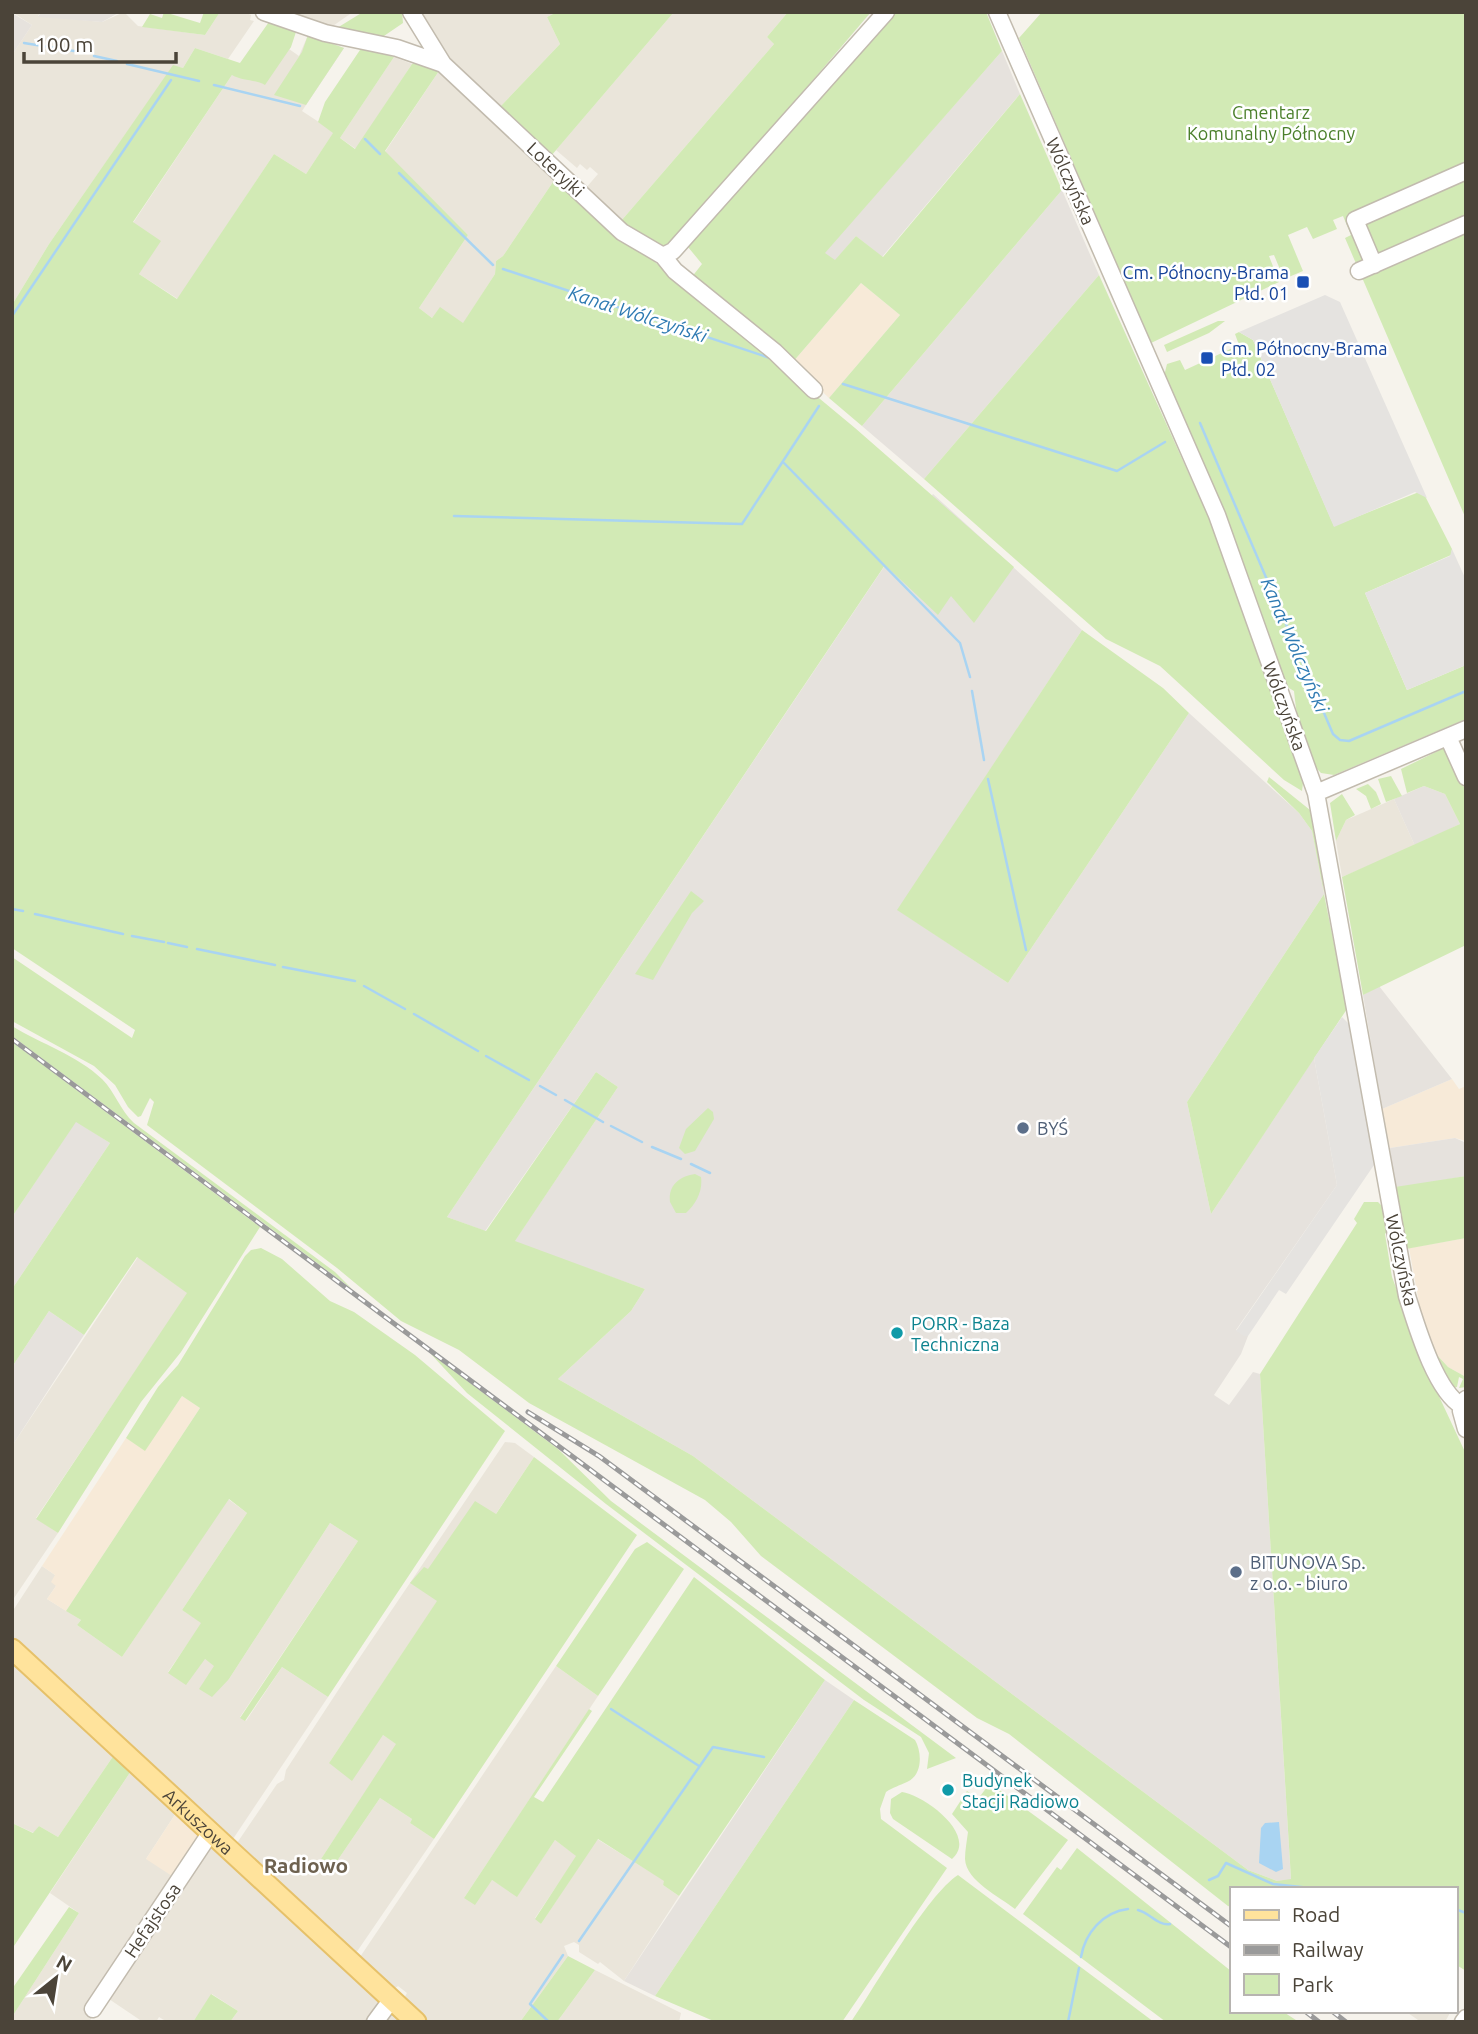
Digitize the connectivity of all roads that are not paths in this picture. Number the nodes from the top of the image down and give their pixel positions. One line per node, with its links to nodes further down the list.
1 (264, 12): 5 (street, Loteryjki)
2 (411, 12): 5 (street)
3 (886, 12): 8 (street)
4 (997, 12): 13 (street, Wólczyńska)
5 (443, 64): 8 (street, Loteryjki)
6 (1466, 171): 7 (street)
7 (1466, 224)
8 (663, 256): 9 (street, Loteryjki)
9 (814, 390)
10 (1466, 729): 11 (street)
11 (1448, 737): 12 (street); 13 (street)
12 (1466, 777)
13 (1316, 793): 14 (street, Wólczyńska)
14 (1464, 1403): 15 (street, Wólczyńska)
15 (1466, 1429)
16 (12, 1649): 17 (main road, Arkuszowa)
17 (211, 1832): 18 (main road, Arkuszowa); 19 (street, Hefajstosa)
18 (392, 1999): 20 (street); 21 (main road, Arkuszowa)
19 (93, 2009)
20 (375, 2022)
21 (416, 2022)

